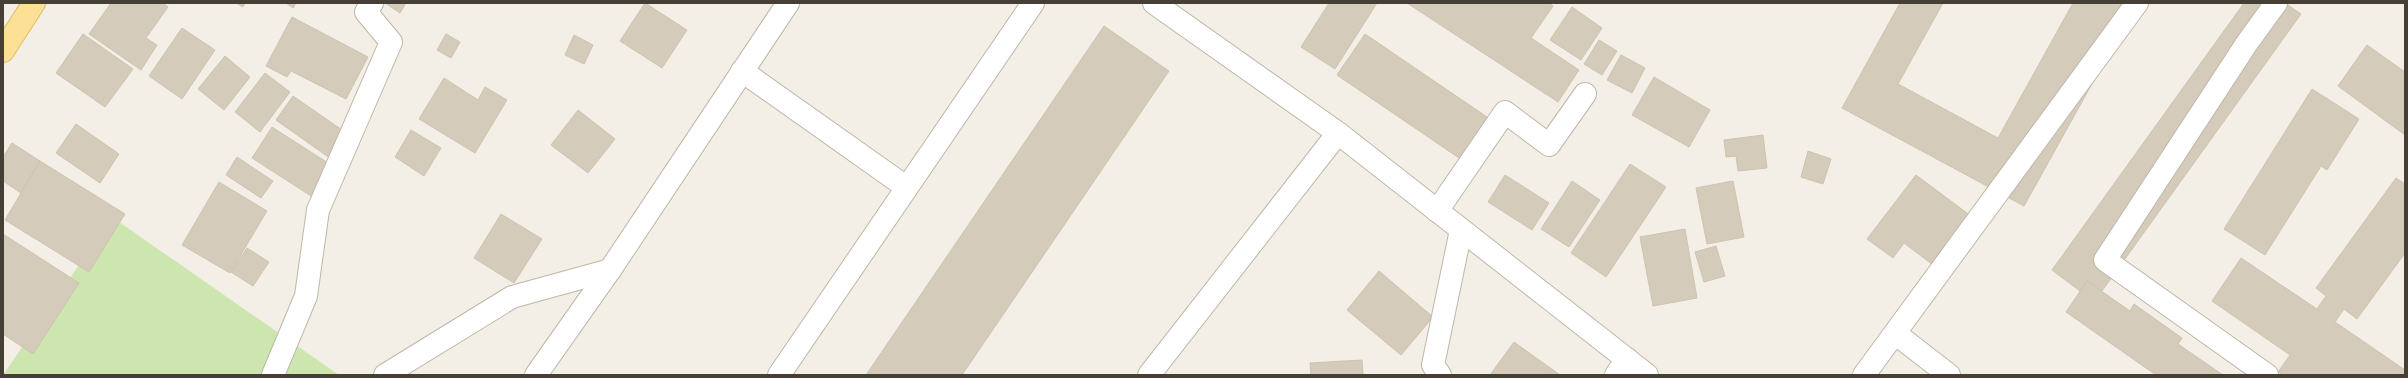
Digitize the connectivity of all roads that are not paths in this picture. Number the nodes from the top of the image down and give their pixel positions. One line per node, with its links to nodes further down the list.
1 (34, 3): 8 (main road)
2 (372, 3): 18 (street)
3 (788, 3): 9 (street)
4 (1033, 3): 12 (street)
5 (1154, 3): 11 (street)
6 (2137, 3): 16 (street)
7 (2276, 3): 27 (street)
8 (3, 51)
9 (742, 70): 12 (street); 15 (street)
10 (1585, 94): 13 (street)
11 (1338, 133): 13 (street); 22 (street)
12 (906, 187): 21 (street)
13 (1437, 211): 14 (street)
14 (1462, 230): 17 (street); 23 (street)
15 (610, 270): 19 (street); 20 (street)
16 (1896, 334): 25 (street); 26 (street)
17 (1622, 367): 24 (street)
18 (272, 375)
19 (385, 375)
20 (536, 375)
21 (779, 375)
22 (1149, 375)
23 (1440, 375)
24 (1647, 375)
25 (1864, 375)
26 (1949, 375)
27 (2267, 375)

